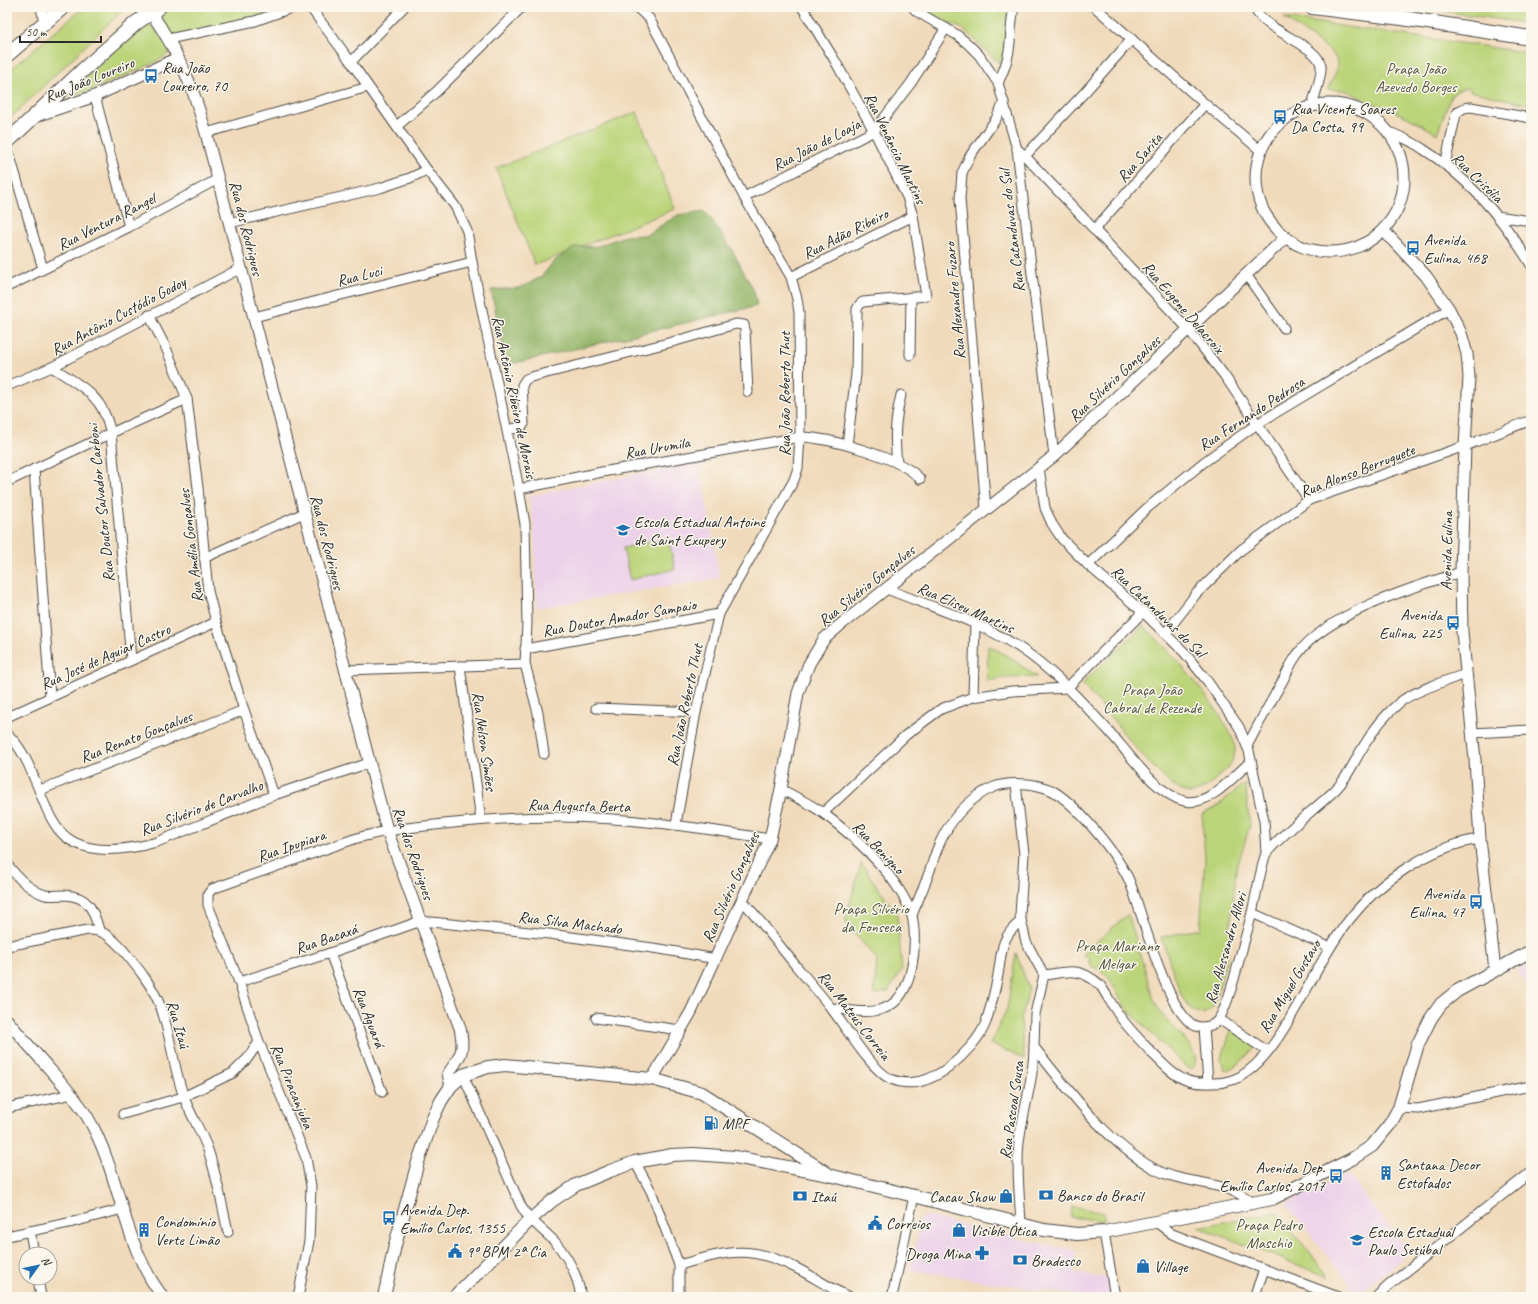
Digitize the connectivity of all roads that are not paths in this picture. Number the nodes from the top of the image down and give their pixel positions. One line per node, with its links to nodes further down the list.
1 (41, 7): 15 (street)
2 (63, 7): 15 (main road)
3 (294, 7): 18 (street)
4 (310, 7): 22 (street, Rua Antônio Ribeiro de Morais)
5 (404, 7): 22 (street)
6 (522, 7): 31 (street)
7 (636, 7): 43 (street, Rua João Roberto Thut)
8 (802, 7): 32 (street, Rua Venâncio Martins)
9 (912, 7): 16 (street)
10 (1014, 7): 23 (street)
11 (1095, 7): 19 (street)
12 (1254, 7): 28 (street)
13 (1312, 7): 17 (main road)
14 (152, 9): 18 (street, Rua dos Rodrigues); 29 (main road)
15 (44, 22): 20 (main road)
16 (946, 28): 23 (street); 32 (street, Rua João de Loaja)
17 (1531, 38)
18 (168, 39): 21 (street, Rua dos Rodrigues)
19 (1132, 39): 27 (street); 39 (street)
20 (7, 55)
21 (178, 58): 25 (street, Rua João Loureiro); 34 (street, Rua dos Rodrigues)
22 (351, 62): 24 (street, Rua Antônio Ribeiro de Morais)
23 (998, 83): 26 (street, Rua Catanduvas do Sul)
24 (368, 87): 31 (street, Rua Antônio Ribeiro de Morais); 34 (street)
25 (95, 96): 29 (street, Rua João Loureiro); 48 (street)
26 (1004, 102): 37 (street, Rua Catanduvas do Sul); 86 (street, Rua Alexandre Fuzaro)
27 (1205, 104): 38 (street); 49 (street, Rua Sarita)
28 (1312, 105): 33 (street); 38 (street)
29 (32, 118): 35 (main road)
30 (1531, 118): 40 (street)
31 (397, 126): 41 (street, Rua Antônio Ribeiro de Morais)
32 (874, 131): 43 (street, Rua João de Loaja); 44 (street, Rua Venâncio Martins)
33 (1387, 131): 40 (street, Rua Crisólia); 50 (street)
34 (206, 133): 42 (street, Rua dos Rodrigues)
35 (7, 142)
36 (7, 146): 55 (street)
37 (1016, 149): 39 (street, Rua Eugene Delacroix); 78 (street, Rua Catanduvas do Sul)
38 (1260, 150): 51 (street)
39 (1025, 156): 49 (street, Rua Eugene Delacroix)
40 (1445, 165): 45 (street, Rua Crisólia)
41 (427, 170): 47 (street); 52 (street, Rua Antônio Ribeiro de Morais)
42 (218, 179): 47 (street, Rua dos Rodrigues); 48 (street, Rua Ventura Rangel)
43 (744, 197): 57 (street, Rua João Roberto Thut)
44 (913, 216): 57 (street, Rua Adão Ribeiro); 59 (street, Rua Venâncio Martins)
45 (1497, 216): 46 (street); 53 (street, Rua Crisólia)
46 (1531, 221)
47 (229, 223): 54 (street, Rua dos Rodrigues)
48 (128, 228): 55 (street, Rua Ventura Rangel)
49 (1094, 230): 64 (street, Rua Eugene Delacroix)
50 (1384, 231): 51 (street); 60 (street, Avenida Eulina)
51 (1285, 238): 56 (street, Rua Silvério Gonçalves)
52 (472, 262): 62 (street, Rua Luci); 73 (street, Rua Antônio Ribeiro de Morais)
53 (1531, 265)
54 (241, 268): 61 (street, Rua Antônio Custódio Godoy); 62 (street, Rua dos Rodrigues)
55 (43, 269): 58 (street, Rua Ventura Rangel)
56 (1246, 276): 63 (street); 64 (street, Rua Silvério Gonçalves)
57 (791, 277): 75 (street, Rua João Roberto Thut)
58 (7, 287)
59 (911, 297): 65 (street); 76 (street, Rua Venâncio Martins)
60 (1449, 309): 72 (street, Rua Fernando Pedrosa); 77 (street, Avenida Eulina)
61 (149, 315): 66 (street, Rua Antônio Custódio Godoy); 70 (street, Rua Amélia Gonçalves)
62 (254, 317): 87 (street, Rua dos Rodrigues)
63 (1284, 328)
64 (1189, 330): 72 (street, Rua Eugene Delacroix); 78 (street, Rua Silvério Gonçalves)
65 (910, 355)
66 (52, 367): 67 (street, Rua Antônio Custódio Godoy); 74 (street, Rua Doutor Salvador Carboni)
67 (7, 386)
68 (748, 392): 73 (street)
69 (901, 395): 79 (street)
70 (187, 399): 74 (street); 88 (street, Rua Amélia Gonçalves)
71 (1531, 420): 77 (street, Rua Alonso Berruguete)
72 (1257, 424): 85 (street, Rua Eugene Delacroix); 89 (street, Rua Fernando Pedrosa)
73 (507, 430): 84 (street, Rua Antônio Ribeiro de Morais)
74 (110, 433): 81 (street); 98 (street, Rua Doutor Salvador Carboni)
75 (800, 437): 76 (street, Rua Urumila); 84 (street, Rua Urumila); 93 (street, Rua João Roberto Thut)
76 (847, 444): 79 (street, Rua Urumila)
77 (1465, 446): 85 (street, Rua Alonso Berruguete); 90 (street, Avenida Eulina)
78 (1054, 456): 80 (street, Rua Silvério Gonçalves)
79 (897, 463): 82 (street, Rua Urumila)
80 (1039, 468): 86 (street, Rua Silvério Gonçalves); 89 (street, Rua Catanduvas do Sul)
81 (34, 469): 83 (street); 105 (street)
82 (920, 479)
83 (7, 482)
84 (519, 489): 97 (street, Rua Antônio Ribeiro de Morais)
85 (1309, 500): 96 (street, Rua Alonso Berruguete)
86 (986, 510): 91 (street, Rua Silvério Gonçalves)
87 (304, 513): 88 (street); 101 (street, Rua dos Rodrigues)
88 (204, 558): 94 (street, Rua Amélia Gonçalves)
89 (1088, 565): 92 (street, Rua Catanduvas do Sul)
90 (1461, 572): 102 (street, Avenida Eulina); 113 (street)
91 (887, 589): 95 (street, Rua Eliseu Martins); 118 (street, Rua Silvério Gonçalves)
92 (1143, 612): 96 (street, Rua Catanduvas do Sul); 103 (street)
93 (719, 614): 97 (street, Rua Doutor Amador Sampaio); 108 (street, Rua João Roberto Thut)
94 (216, 622): 98 (street, Rua José de Aguiar Castro); 107 (street, Rua Amélia Gonçalves)
95 (975, 624): 103 (street, Rua Eliseu Martins); 104 (street)
96 (1165, 634): 113 (street, Rua Catanduvas do Sul)
97 (525, 649): 99 (street, Rua Antônio Ribeiro de Morais)
98 (131, 660): 105 (street, Rua José de Aguiar Castro)
99 (526, 664): 100 (street); 114 (street, Rua Antônio Ribeiro de Morais)
100 (460, 666): 101 (street); 122 (street, Rua Nelson Simões)
101 (345, 670): 116 (street, Rua dos Rodrigues)
102 (1466, 674): 111 (street, Avenida Eulina); 127 (street)
103 (1067, 688): 104 (street); 115 (street, Rua Eliseu Martins)
104 (973, 697): 121 (street)
105 (50, 698): 109 (street, Rua José de Aguiar Castro)
106 (596, 708): 108 (street)
107 (244, 710): 119 (street, Rua Renato Gonçalves); 120 (street, Rua Amélia Gonçalves)
108 (696, 712): 123 (street, Rua João Roberto Thut)
109 (7, 717)
110 (1531, 730): 111 (street)
111 (1472, 733): 126 (street, Avenida Eulina)
112 (7, 734): 119 (street, Rua Silvério de Carvalho)
113 (1247, 746): 115 (street, Rua Catanduvas do Sul)
114 (544, 754)
115 (1251, 761): 127 (street, Rua Catanduvas do Sul)
116 (369, 763): 120 (street, Rua Silvério de Carvalho); 124 (street, Rua dos Rodrigues)
117 (1016, 784): 132 (street, Rua Alessandro Allori); 134 (street); 148 (street, Rua Alessandro Allori)
118 (781, 789): 121 (street, Rua Benigno); 125 (street, Rua Silvério Gonçalves)
119 (40, 790): 120 (street, Rua Silvério de Carvalho)
120 (274, 795)
121 (823, 813): 132 (street, Rua Benigno)
122 (481, 820): 123 (street, Rua Augusta Berta); 124 (street, Rua Augusta Berta)
123 (676, 824): 125 (street, Rua Augusta Berta)
124 (387, 830): 129 (street, Rua Ipupiara); 133 (street, Rua dos Rodrigues)
125 (770, 839): 130 (street, Rua Silvério Gonçalves)
126 (1480, 839): 137 (street, Rua Miguel Gustavo); 141 (street, Avenida Eulina)
127 (1266, 852): 131 (street, Rua Alessandro Allori)
128 (7, 864): 135 (street)
129 (208, 894): 143 (street, Rua Piracanjuba)
130 (742, 900): 140 (street, Rua Silvério Gonçalves); 144 (street, Rua Mateus Correia)
131 (1252, 913): 137 (street); 146 (street, Rua Alessandro Allori)
132 (912, 915): 144 (street, Rua Benigno)
133 (421, 921): 139 (street, Rua Bacaxá); 140 (street, Rua Silva Machado); 156 (street, Rua dos Rodrigues)
134 (1021, 921): 142 (street); 144 (street, Rua Mateus Correia)
135 (99, 930): 136 (street); 160 (street, Rua Itaú)
136 (7, 946)
137 (1329, 947): 152 (street, Rua Miguel Gustavo)
138 (1531, 951): 141 (main road)
139 (330, 953): 143 (street, Rua Bacaxá); 158 (street, Rua Aguará)
140 (716, 959): 149 (street, Rua Silvério Gonçalves)
141 (1495, 970): 162 (main road)
142 (1044, 975): 151 (street); 155 (street, Rua Miguel Gustavo)
143 (240, 982): 150 (street, Rua Piracanjuba)
144 (831, 1008)
145 (596, 1018): 149 (street)
146 (1219, 1019): 148 (street, Rua Alessandro Allori); 152 (street)
147 (7, 1021): 159 (street)
148 (1204, 1027): 155 (street)
149 (680, 1030): 154 (street, Rua Silvério Gonçalves)
150 (259, 1042): 160 (street); 185 (street, Rua Piracanjuba)
151 (1034, 1048): 170 (street); 174 (street, Rua Pascoal Sousa)
152 (1267, 1050): 155 (street, Rua Miguel Gustavo)
153 (463, 1075): 154 (main road); 156 (main road); 172 (street)
154 (652, 1079): 164 (main road)
155 (1208, 1083)
156 (451, 1086): 186 (main road)
157 (1531, 1086): 162 (street)
158 (382, 1092)
159 (72, 1094): 161 (street); 171 (street)
160 (183, 1096): 163 (street); 176 (street, Rua Itaú)
161 (7, 1108)
162 (1399, 1108): 170 (main road)
163 (123, 1114)
164 (778, 1142): 166 (main road); 168 (main road)
165 (635, 1162): 166 (main road); 172 (main road); 180 (street)
166 (771, 1164): 168 (main road)
167 (1531, 1172): 195 (street)
168 (829, 1175): 169 (main road)
169 (914, 1196): 174 (main road); 191 (street)
170 (1253, 1203): 173 (main road)
171 (123, 1209): 175 (street); 184 (street)
172 (530, 1220): 187 (main road); 188 (street)
173 (1156, 1222): 177 (main road); 181 (street)
174 (1021, 1225): 177 (main road)
175 (30, 1231): 178 (street); 179 (street)
176 (228, 1232)
177 (1104, 1232): 192 (street)
178 (7, 1236)
179 (33, 1246)
180 (679, 1264): 189 (street); 190 (street)
181 (1264, 1270): 193 (street); 194 (street)
182 (39, 1286): 183 (street)
183 (41, 1297)
184 (163, 1297)
185 (298, 1297)
186 (384, 1297)
187 (454, 1297)
188 (581, 1297)
189 (679, 1297)
190 (850, 1297)
191 (892, 1297)
192 (1115, 1297)
193 (1254, 1297)
194 (1338, 1297)
195 (1376, 1297)

